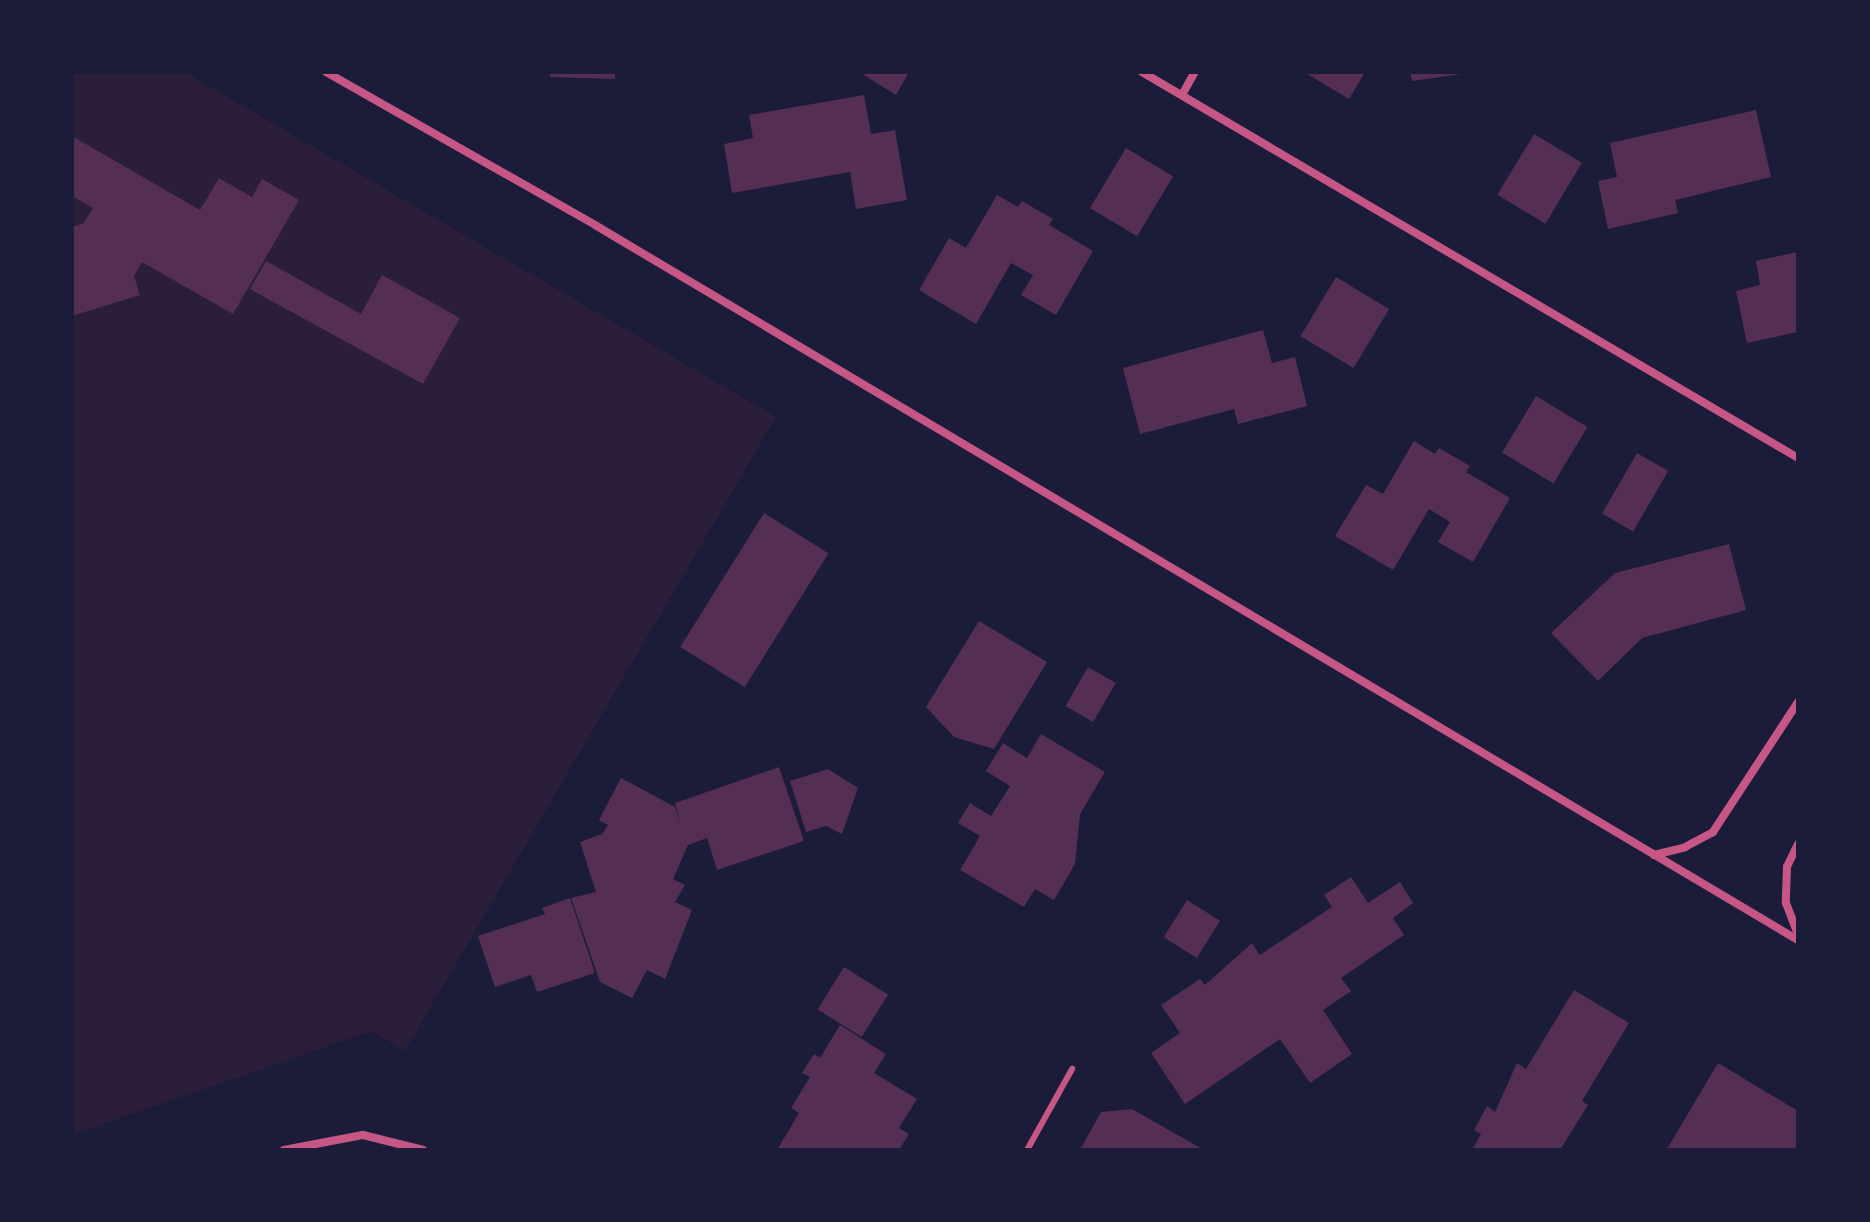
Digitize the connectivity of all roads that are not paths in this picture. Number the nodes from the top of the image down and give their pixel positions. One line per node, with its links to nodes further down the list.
1 (326, 72): 8 (street)
2 (1142, 72): 4 (street)
3 (1195, 72): 4 (street)
4 (1182, 95): 5 (street)
5 (1798, 458)
6 (1798, 702): 8 (street)
7 (1798, 844): 9 (street)
8 (1654, 855): 9 (street)
9 (1798, 937)
10 (1072, 1069): 13 (lane)
11 (284, 1150): 12 (street)
12 (423, 1150)
13 (1027, 1150)

